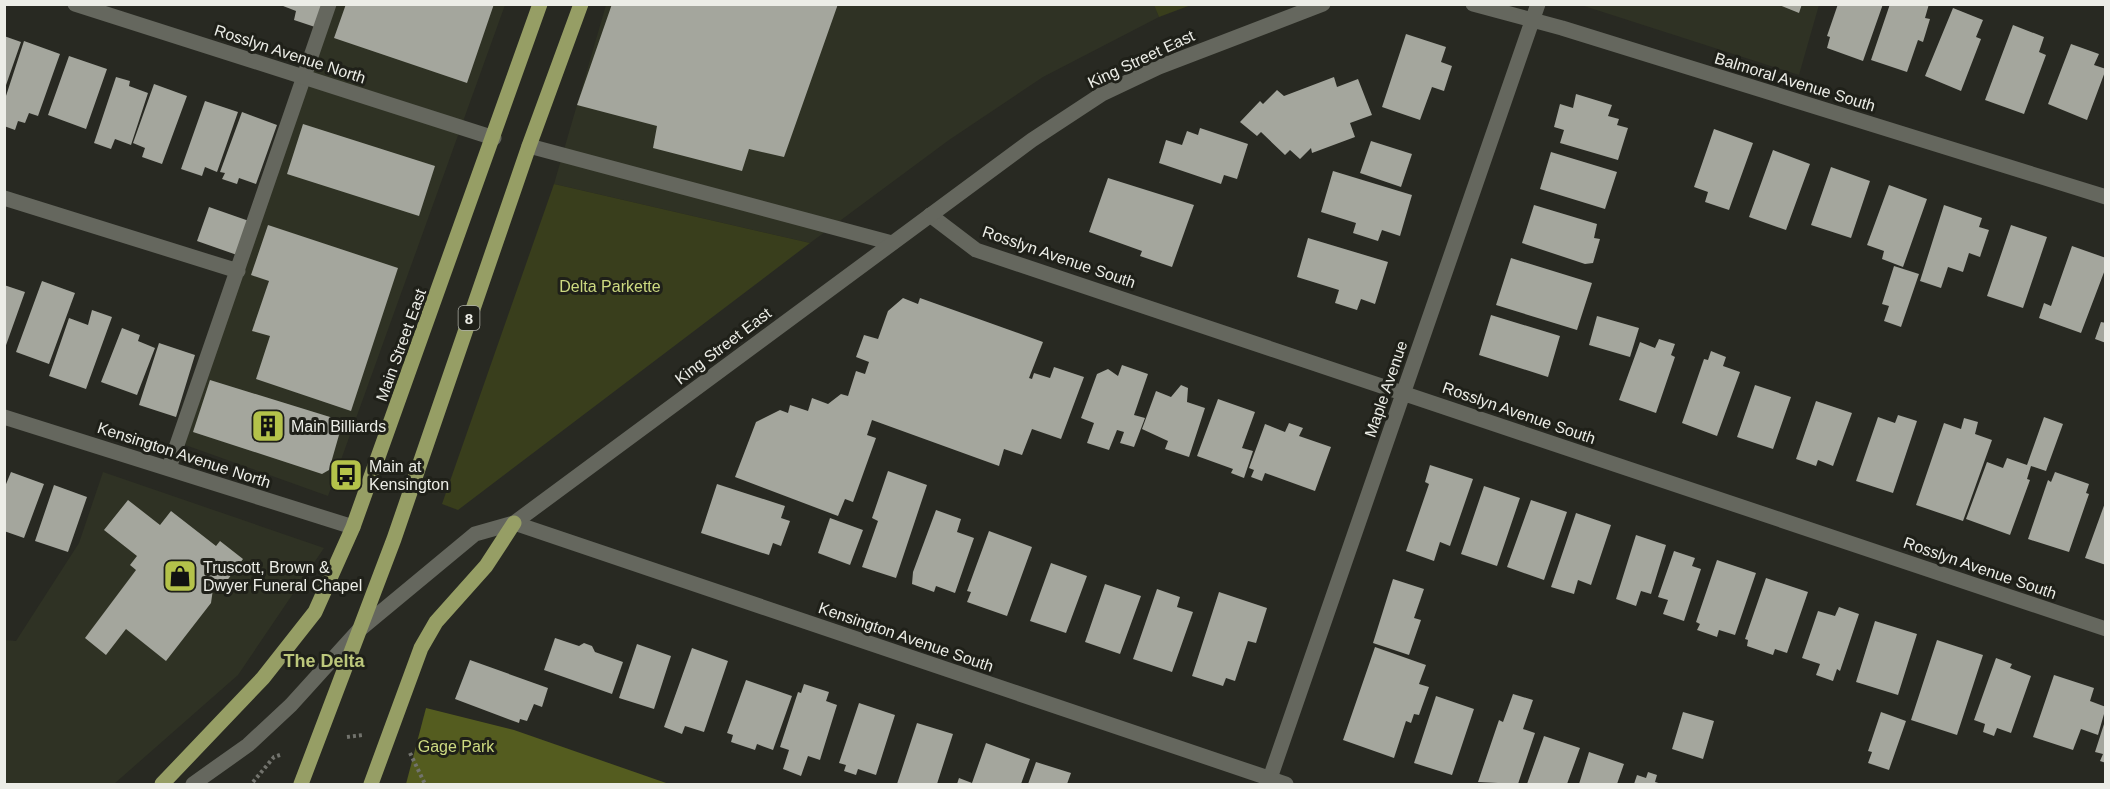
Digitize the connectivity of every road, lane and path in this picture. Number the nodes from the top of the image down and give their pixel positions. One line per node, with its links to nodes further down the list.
1 (75, 4): 9 (street, Rosslyn Avenue North)
2 (329, 4): 9 (street)
3 (540, 4): 10 (main road, Main Street East / 8)
4 (580, 4): 11 (main road, 8)
5 (1323, 4): 14 (street, King Street East)
6 (1473, 4): 8 (street, Balmoral Avenue South)
7 (1538, 4): 8 (street, Maple Avenue)
8 (1533, 21): 12 (street, Balmoral Avenue South); 17 (street, Maple Avenue)
9 (306, 78): 10 (street, Rosslyn Avenue North); 16 (street)
10 (494, 138): 21 (main road, Main Street East / 8)
11 (529, 146): 15 (street); 23 (main road, 8)
12 (2106, 197)
13 (4, 198): 16 (street)
14 (930, 215): 15 (street, King Street East); 17 (street, Rosslyn Avenue South)
15 (892, 243): 20 (street, King Street East)
16 (238, 271): 19 (street)
17 (1404, 394): 22 (street, Rosslyn Avenue South); 29 (street, Maple Avenue)
18 (4, 417): 19 (street, Kensington Avenue North)
19 (169, 468): 21 (street, Kensington Avenue North)
20 (514, 523): 23 (street, King Street East); 29 (street, Kensington Avenue South); 33 (main road)
21 (353, 527): 30 (main road, Main Street East / 8)
22 (2106, 629)
23 (358, 631): 31 (street, King Street East); 32 (main road, 8)
24 (367, 736): 25 (path)
25 (347, 737)
26 (407, 750): 34 (path)
27 (280, 755): 28 (path)
28 (254, 782)
29 (1269, 782): 35 (street, Kensington Avenue South)
30 (162, 784)
31 (193, 784)
32 (300, 784)
33 (371, 784)
34 (425, 784)
35 (1286, 784)

